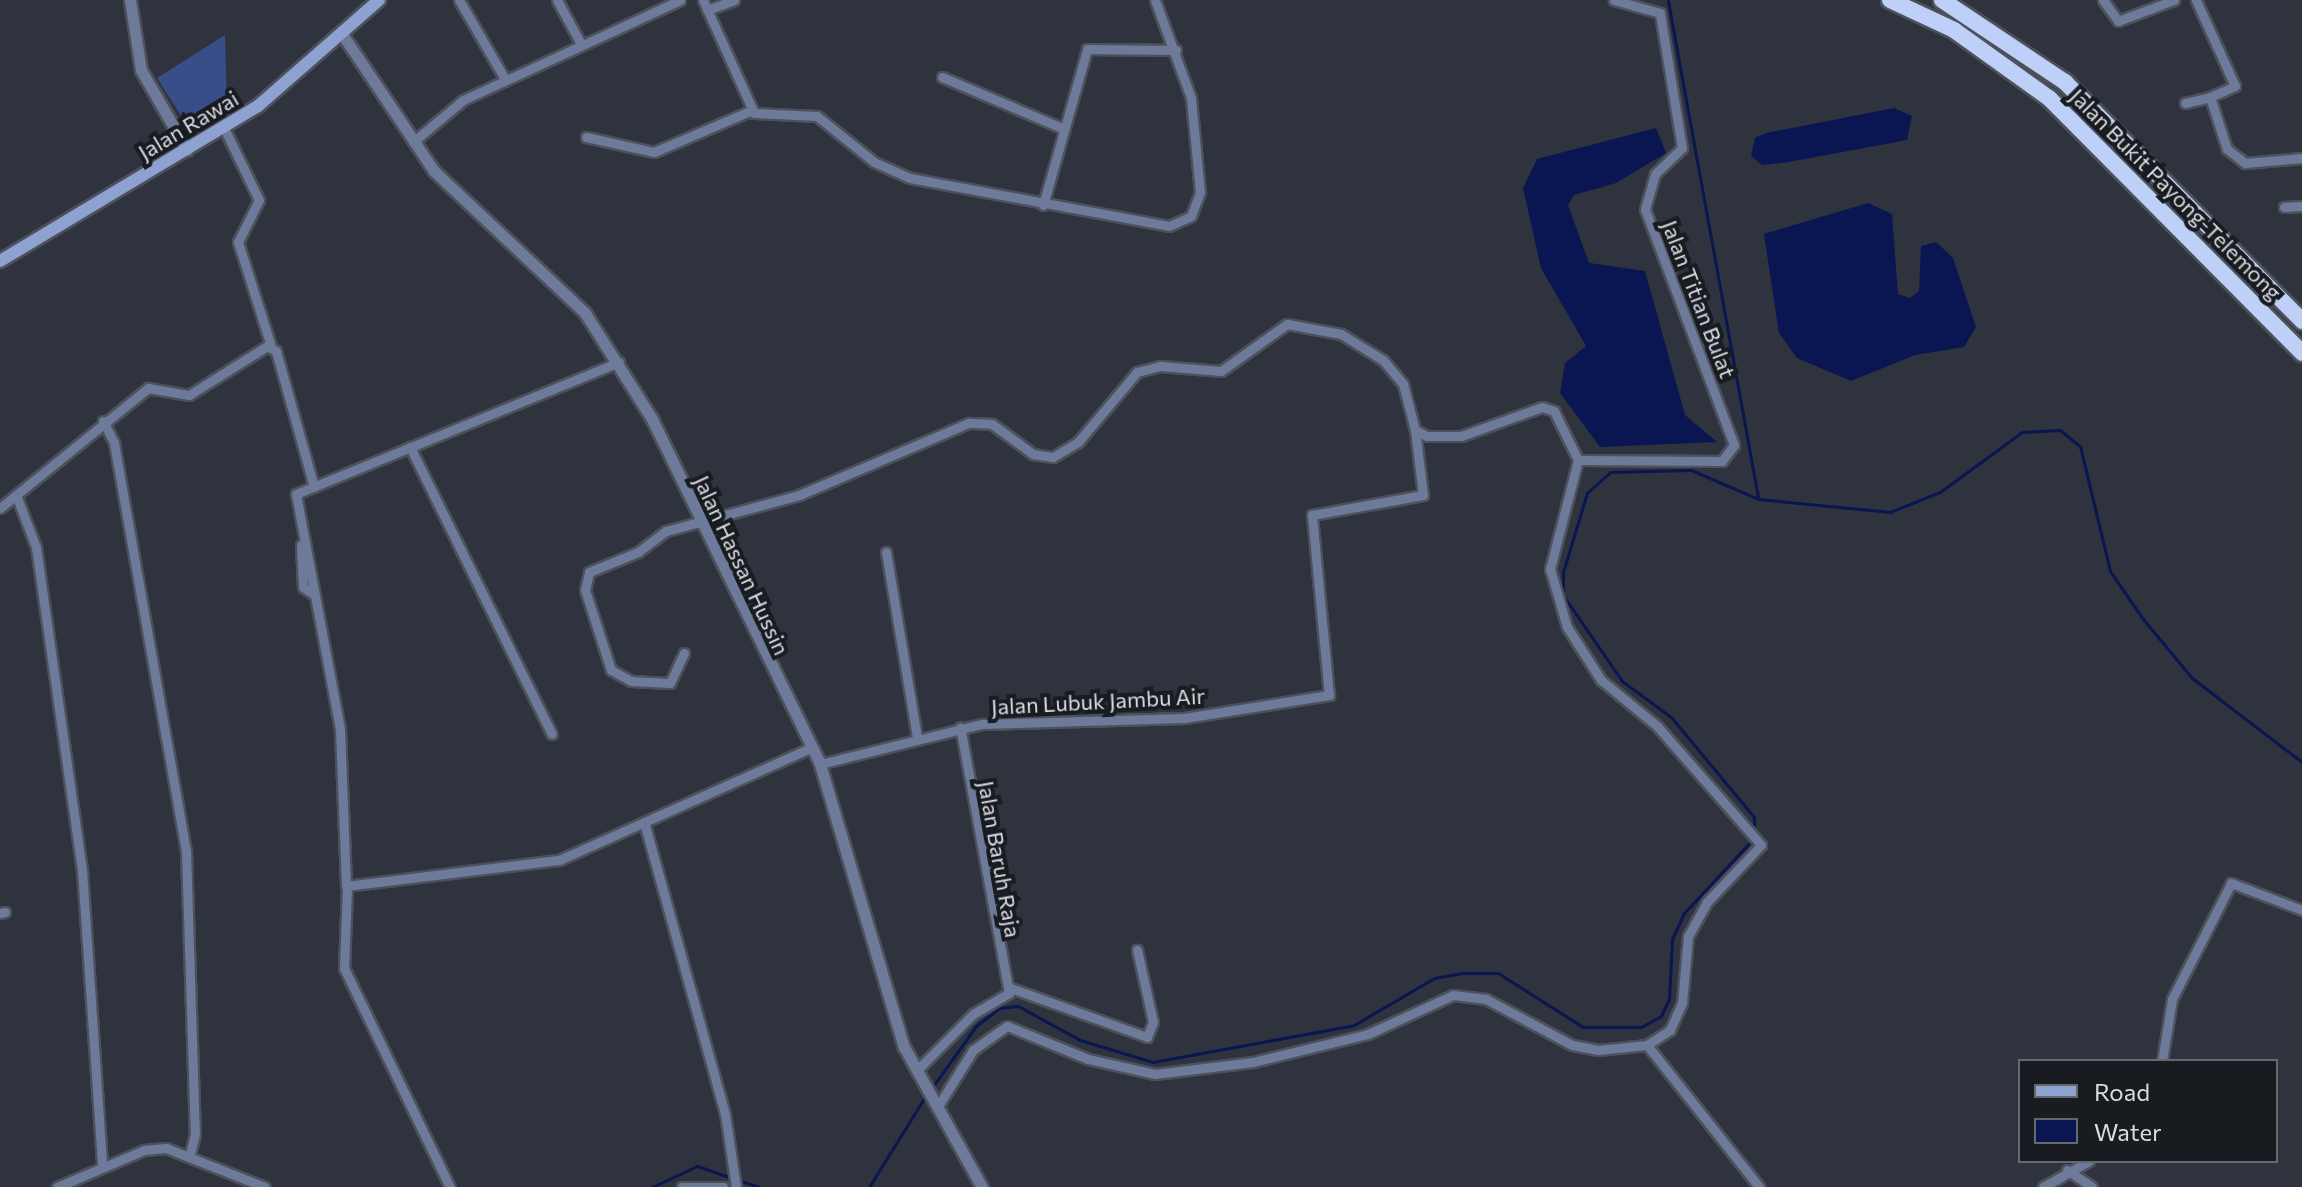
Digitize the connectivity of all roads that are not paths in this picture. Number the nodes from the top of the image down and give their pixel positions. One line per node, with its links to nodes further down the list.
1 (130, 0): 28 (street)
2 (379, 0): 16 (main road, Jalan Rawai)
3 (459, 0): 20 (street)
4 (557, 0): 17 (street)
5 (680, 0): 17 (street)
6 (703, 0): 15 (street)
7 (734, 0): 15 (street)
8 (1155, 0): 18 (street)
9 (1614, 0): 41 (street, Jalan Titian Bulat)
10 (1890, 0): 36 (highway, Jalan Bukit Payong-Telemong)
11 (1942, 0): 34 (highway, Jalan Bukit Payong-Telemong)
12 (2103, 0): 13 (street)
13 (2174, 0)
14 (2196, 0): 21 (street)
15 (707, 10): 23 (street)
16 (342, 34): 24 (main road, Jalan Rawai); 27 (street, Jalan Hassan Hussin)
17 (581, 44): 20 (street)
18 (1176, 50): 25 (street); 30 (street)
19 (942, 77): 25 (street)
20 (505, 79): 27 (street)
21 (2210, 97): 22 (street); 29 (street)
22 (2185, 103)
23 (750, 111): 26 (street); 30 (street)
24 (224, 128): 28 (main road, Jalan Rawai); 35 (street)
25 (1062, 128): 30 (street)
26 (586, 137)
27 (413, 142): 37 (street, Jalan Hassan Hussin)
28 (187, 150): 33 (main road, Jalan Rawai)
29 (2302, 158)
30 (1043, 205)
31 (2302, 206): 32 (street)
32 (2284, 207)
33 (0, 261)
34 (2302, 321)
35 (273, 349): 38 (street); 42 (street)
36 (2302, 353)
37 (619, 362): 40 (street); 45 (street, Jalan Hassan Hussin)
38 (103, 421): 43 (street); 62 (street)
39 (1415, 430): 41 (street); 45 (street); 48 (street, Jalan Lubuk Jambu Air)
40 (410, 447): 42 (street); 49 (street)
41 (1578, 460): 58 (street)
42 (314, 487): 54 (street)
43 (16, 495): 44 (street); 64 (street)
44 (0, 508)
45 (696, 520): 47 (street); 51 (street, Jalan Hassan Hussin)
46 (886, 552): 50 (street)
47 (684, 653)
48 (960, 727): 50 (street, Jalan Lubuk Jambu Air); 57 (street, Jalan Baruh Raja)
49 (552, 734)
50 (917, 738): 52 (street, Jalan Lubuk Jambu Air)
51 (811, 748): 52 (street, Jalan Hassan Hussin); 53 (street)
52 (820, 764): 60 (street, Jalan Hassan Hussin)
53 (644, 822): 54 (street); 66 (street)
54 (347, 887): 69 (street)
55 (2302, 910): 59 (street)
56 (1137, 950): 57 (street)
57 (1008, 991): 60 (street)
58 (1647, 1045): 61 (street); 73 (street)
59 (2162, 1059)
60 (917, 1070): 61 (street, Jalan Hassan Hussin)
61 (938, 1100): 72 (street, Jalan Hassan Hussin)
62 (190, 1154): 64 (street); 68 (street)
63 (2084, 1163): 65 (street)
64 (102, 1167): 67 (street)
65 (2067, 1170): 74 (street); 75 (street)
66 (736, 1186)
67 (57, 1187)
68 (265, 1187)
69 (450, 1187)
70 (682, 1187): 71 (street)
71 (723, 1187)
72 (982, 1187)
73 (1759, 1187)
74 (2043, 1187)
75 (2092, 1187)

